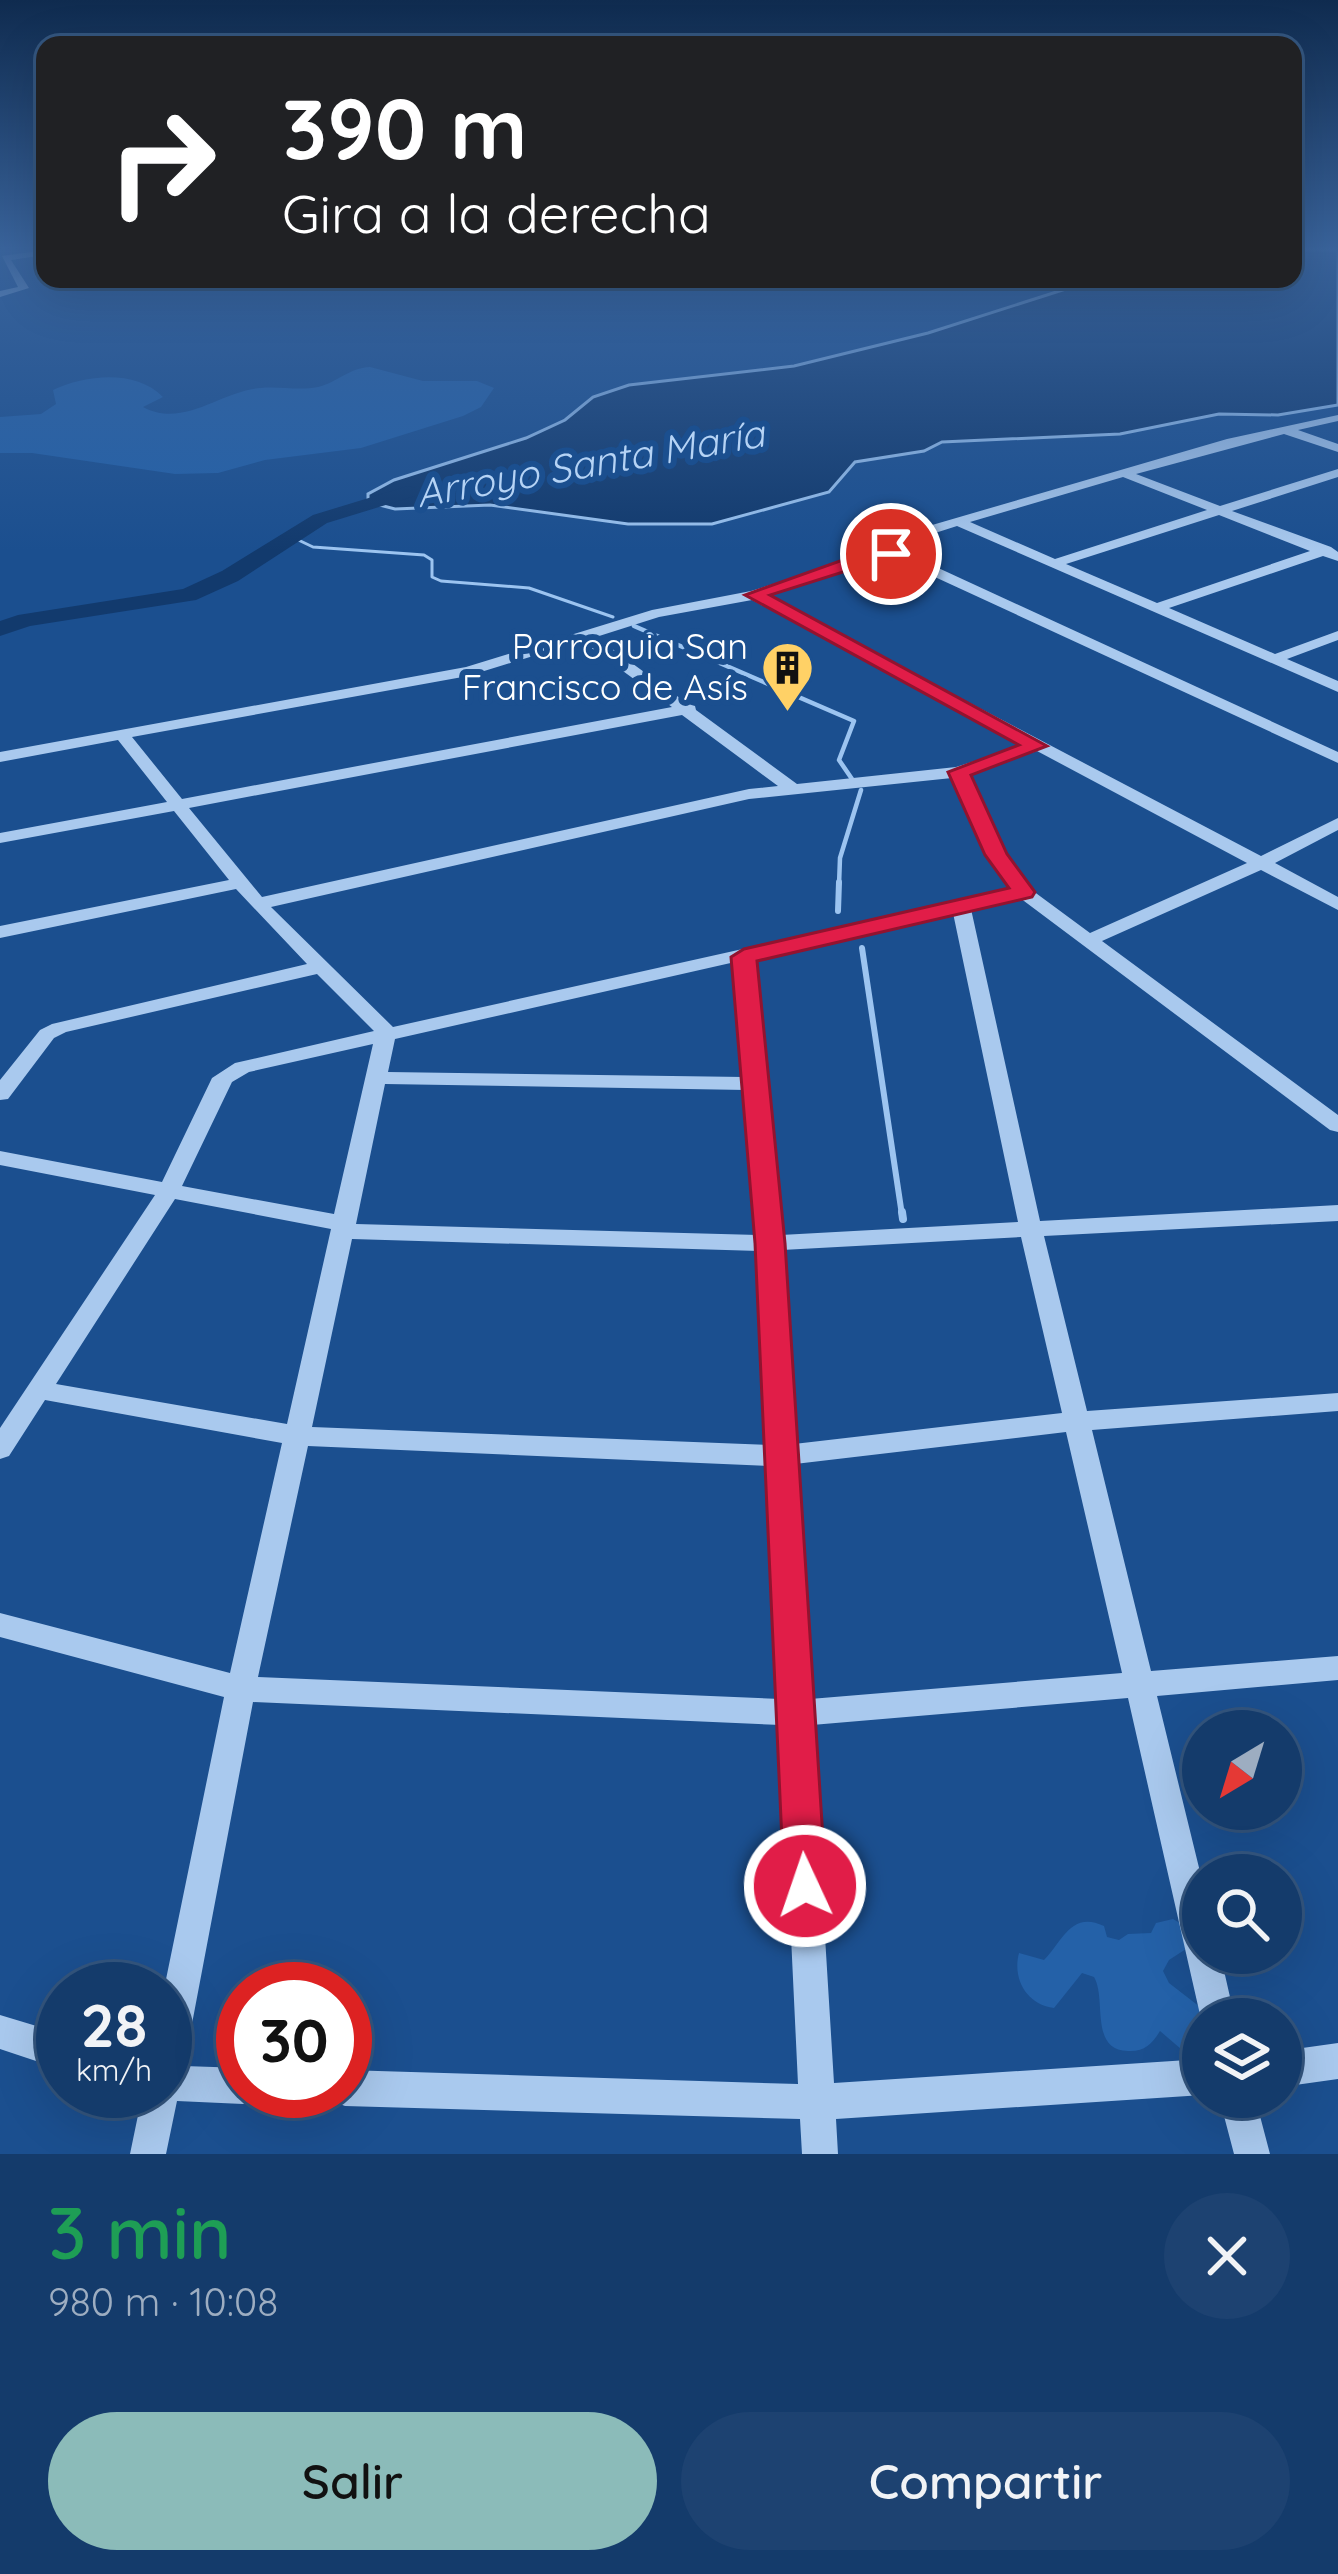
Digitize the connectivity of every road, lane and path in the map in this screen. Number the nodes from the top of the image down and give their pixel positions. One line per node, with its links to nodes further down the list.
1 (1338, 418): 2 (street)
2 (1280, 429): 3 (street); 5 (street)
3 (1338, 448)
4 (1338, 473): 6 (street)
5 (1126, 474): 6 (street); 7 (street)
6 (1220, 511): 8 (street); 10 (street)
7 (961, 524): 9 (street); 10 (street)
8 (1333, 551): 12 (street)
9 (879, 553): 11 (street); 21 (street)
10 (1052, 564): 12 (street)
11 (754, 595): 13 (street); 19 (street)
12 (1156, 608): 15 (street)
13 (584, 635): 17 (street); 18 (street)
14 (1338, 635): 15 (street)
15 (1276, 659): 16 (street)
16 (1338, 687)
17 (689, 709): 23 (street); 24 (street)
18 (122, 735): 20 (street); 24 (street)
19 (1036, 746): 22 (street); 27 (street)
20 (0, 757)
21 (1338, 758)
22 (958, 772): 23 (street); 29 (street)
23 (794, 790): 30 (street)
24 (180, 802): 26 (street); 28 (street)
25 (1338, 823): 27 (street)
26 (0, 838)
27 (1260, 864): 31 (street); 34 (street)
28 (239, 883): 30 (street); 33 (street)
29 (1023, 892): 32 (street); 34 (street)
30 (258, 904): 36 (street)
31 (1338, 904)
32 (961, 906): 35 (street); 45 (street)
33 (0, 932)
34 (1087, 941): 41 (street)
35 (744, 957): 37 (street); 39 (street)
36 (320, 967): 37 (street); 40 (street)
37 (386, 1032): 38 (street); 43 (street)
38 (376, 1078): 39 (street); 46 (street)
39 (755, 1084): 47 (street)
40 (0, 1094)
41 (1338, 1125)
42 (0, 1158): 43 (street)
43 (167, 1194): 46 (street); 48 (street)
44 (1338, 1213): 45 (street)
45 (1030, 1226): 47 (street); 50 (street)
46 (344, 1227): 47 (street); 51 (street)
47 (770, 1243): 53 (street)
48 (39, 1390): 51 (street); 52 (street)
49 (1338, 1402): 50 (street)
50 (1078, 1421): 53 (street); 56 (street)
51 (300, 1436): 53 (street); 57 (street)
52 (0, 1449)
53 (782, 1456): 58 (street)
54 (0, 1625): 57 (street)
55 (1338, 1668): 56 (street)
56 (1142, 1683): 58 (street); 59 (street)
57 (241, 1689): 58 (street); 60 (street)
58 (796, 1713): 67 (street)
59 (1182, 1859)
60 (187, 1962)
61 (0, 2032): 62 (street)
62 (36, 2043)
63 (1338, 2061): 64 (street)
64 (1302, 2066)
65 (1182, 2078): 67 (street)
66 (372, 2089): 67 (street)
67 (816, 2102): 71 (street)
68 (156, 2118): 70 (street)
69 (1243, 2118): 72 (street)
70 (148, 2154)
71 (820, 2154)
72 (1252, 2154)

